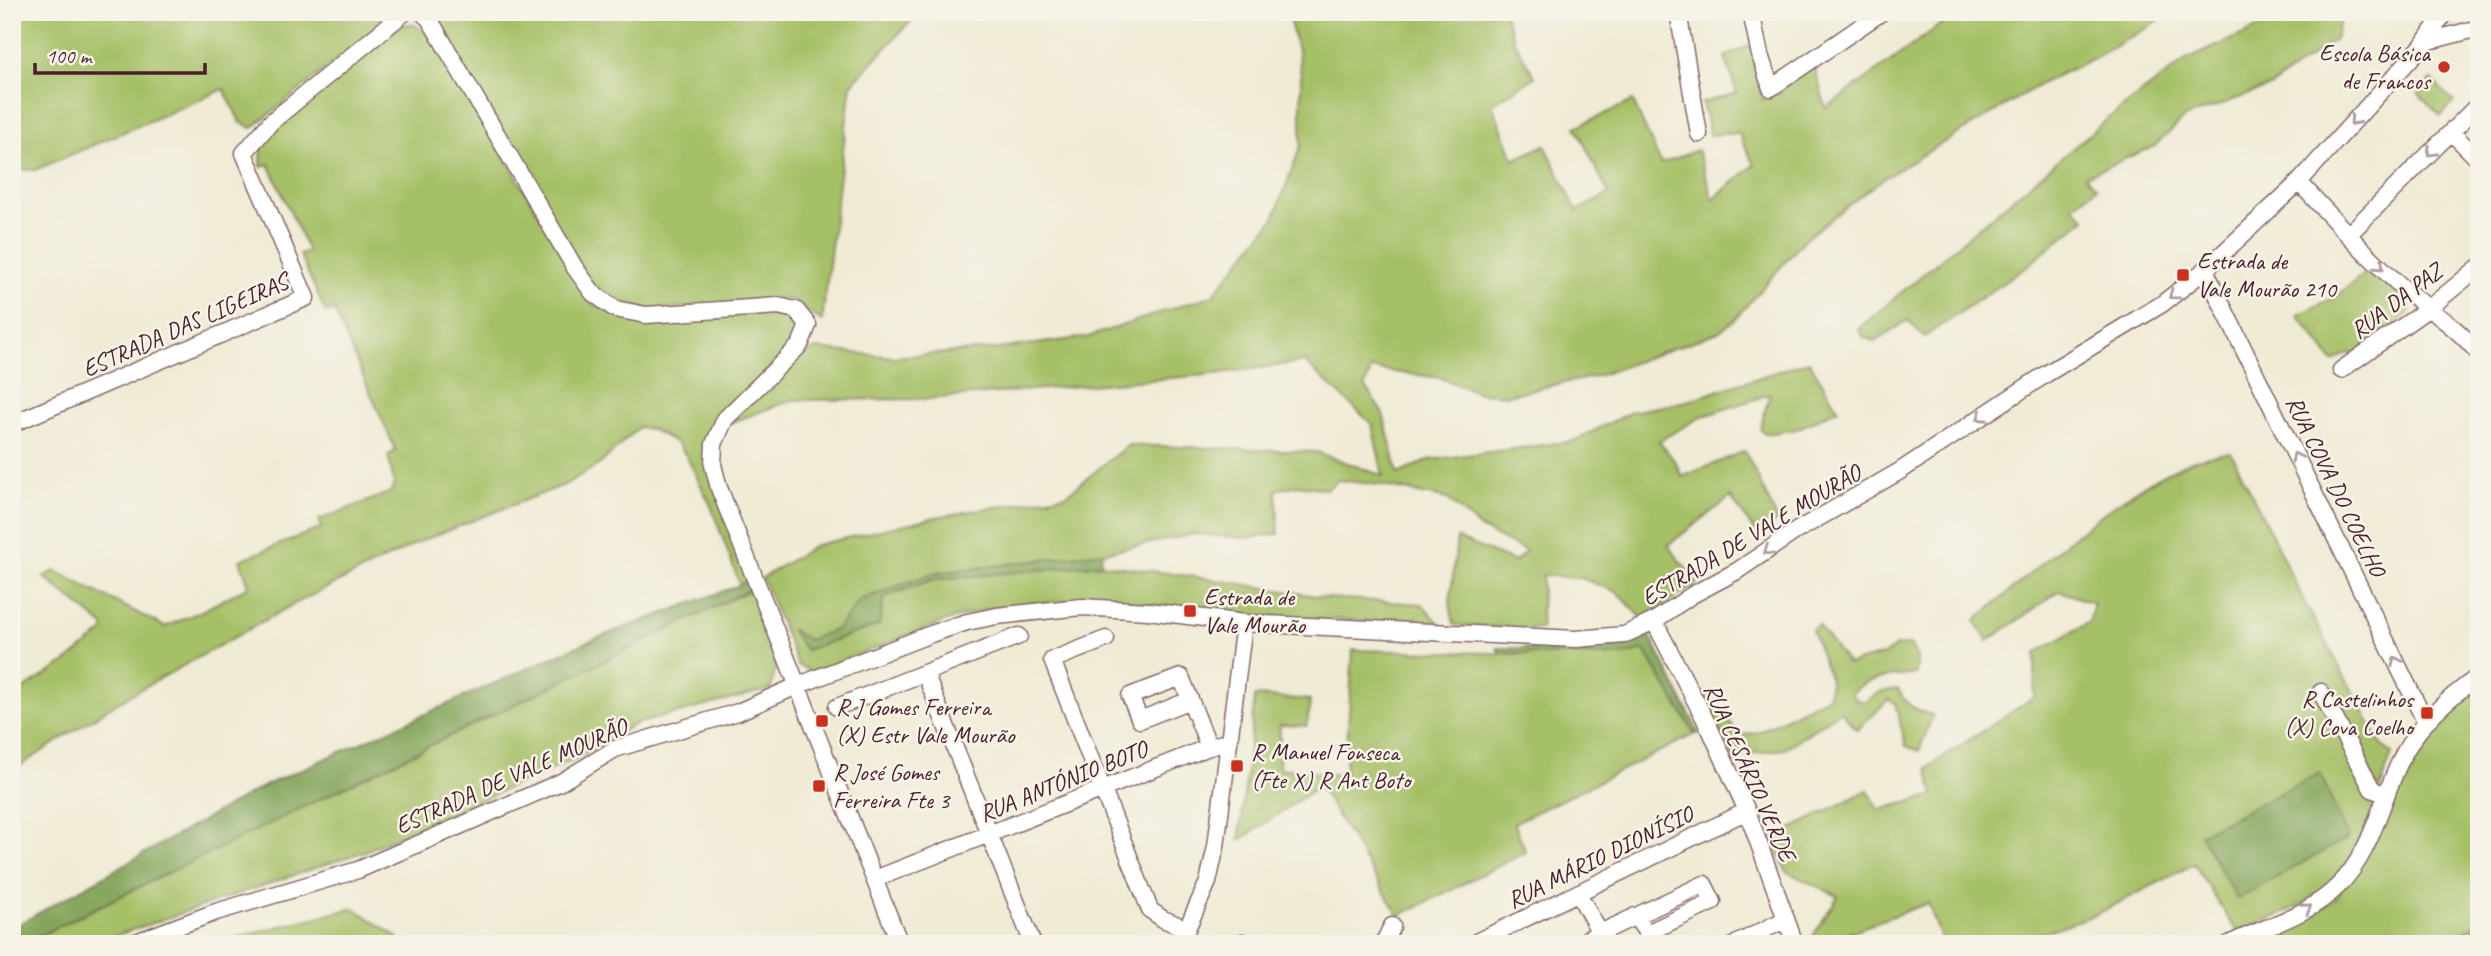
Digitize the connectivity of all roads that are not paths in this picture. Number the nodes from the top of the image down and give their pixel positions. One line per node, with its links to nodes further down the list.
1 (405, 12): 20 (street, ESTRADA DAS LIGEIRAS)
2 (422, 12): 27 (street)
3 (1678, 12): 11 (street)
4 (1751, 12): 5 (street)
5 (1882, 12)
6 (2445, 12): 8 (street, ESTRADA DE VALE MOURÃO)
7 (2479, 28): 8 (street)
8 (2425, 42): 13 (street, ESTRADA DE VALE MOURÃO, one-way to 13)
9 (2479, 104): 10 (street)
10 (2451, 132): 12 (street); 14 (street, one-way to 14)
11 (1699, 134)
12 (2479, 160)
13 (2298, 182): 14 (street); 16 (street, ESTRADA DE VALE MOURÃO)
14 (2348, 235): 17 (street, one-way to 17)
15 (2479, 267): 17 (street, RUA DA PAZ)
16 (2205, 270): 21 (street, ESTRADA DE VALE MOURÃO, one-way to 21); 31 (street, RUA COVA DO COELHO, one-way to 16)
17 (2429, 308): 18 (street); 19 (street, RUA DA PAZ)
18 (2479, 354)
19 (2341, 370)
20 (12, 424)
21 (1654, 621): 22 (street, ESTRADA DE VALE MOURÃO); 36 (street, RUA CESÁRIO VERDE)
22 (1244, 623): 27 (street, ESTRADA DE VALE MOURÃO); 32 (street)
23 (1019, 636): 25 (street)
24 (1105, 639): 34 (street)
25 (925, 673): 30 (street); 37 (street)
26 (2479, 676): 31 (street)
27 (799, 685): 38 (street); 45 (street, ESTRADA DE VALE MOURÃO)
28 (2321, 692): 35 (street)
29 (1190, 700): 33 (street)
30 (837, 707)
31 (2426, 723): 35 (street)
32 (1229, 741): 33 (street, RUA ANTÓNIO BOTO); 44 (street)
33 (1209, 747): 34 (street, RUA ANTÓNIO BOTO)
34 (1102, 789): 37 (street, RUA ANTÓNIO BOTO); 44 (street)
35 (2386, 794): 54 (street, one-way to 35)
36 (1747, 811): 39 (street, RUA MÁRIO DIONÍSIO); 41 (street, RUA CESÁRIO VERDE)
37 (991, 835): 38 (street, RUA ANTÓNIO BOTO); 48 (street)
38 (875, 879): 47 (street)
39 (1578, 892): 43 (street); 50 (street, RUA MÁRIO DIONÍSIO)
40 (1635, 916): 43 (street)
41 (1786, 919): 52 (street); 53 (street, RUA CESÁRIO VERDE)
42 (1392, 926): 49 (street)
43 (1600, 933): 51 (street)
44 (1184, 936)
45 (158, 939): 46 (street, ESTRADA DE VALE MOURÃO)
46 (131, 944)
47 (900, 944)
48 (1033, 944)
49 (1383, 944)
50 (1472, 944)
51 (1578, 944)
52 (1736, 944)
53 (1795, 944)
54 (2229, 944)

